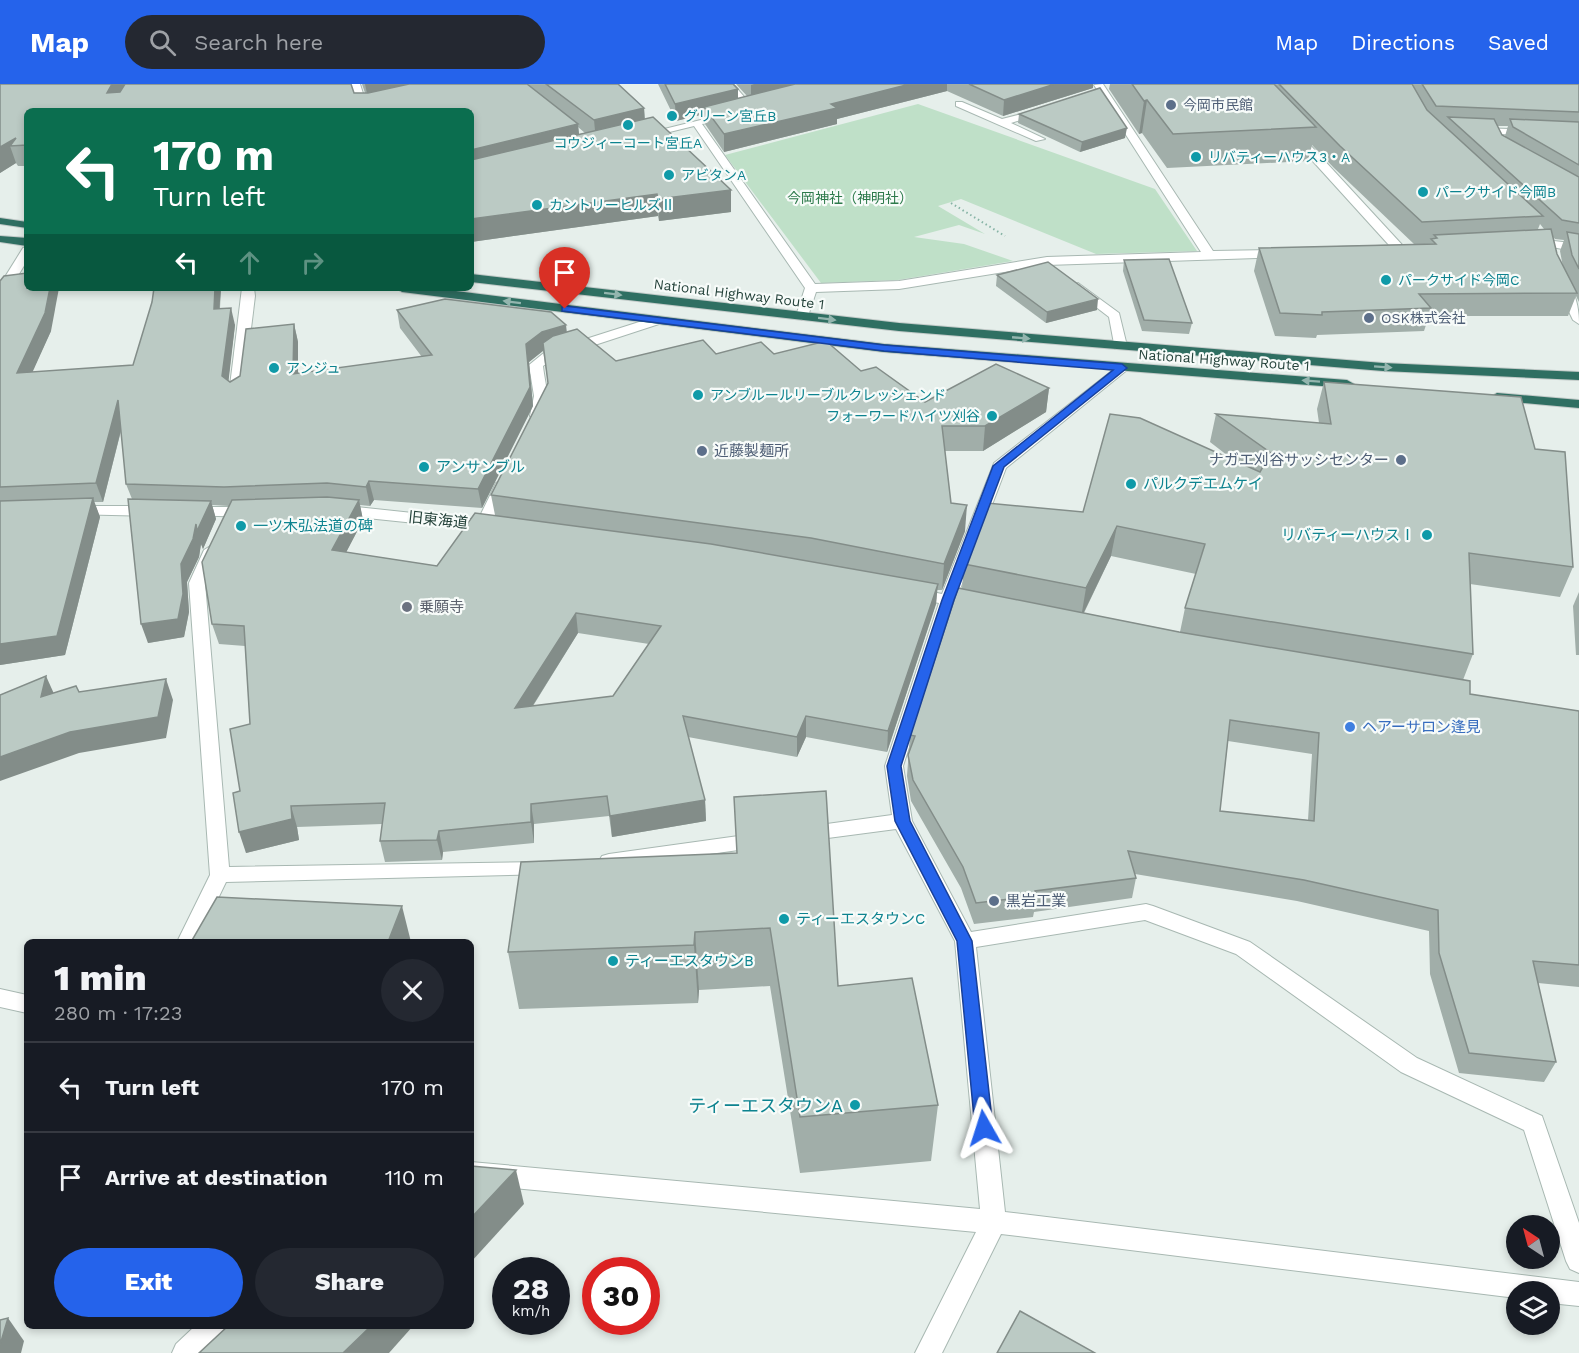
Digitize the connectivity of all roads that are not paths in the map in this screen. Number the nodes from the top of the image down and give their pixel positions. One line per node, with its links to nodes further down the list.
1 (355, 84): 6 (street)
2 (728, 84): 9 (street)
3 (1100, 88): 28 (street)
4 (959, 104): 10 (street)
5 (386, 105): 7 (street)
6 (359, 108)
7 (370, 108)
8 (1046, 108): 10 (street)
9 (696, 122): 16 (street); 33 (street)
10 (1002, 122): 15 (street)
11 (1288, 128): 26 (street)
12 (1460, 130): 13 (street)
13 (1494, 131): 14 (street); 17 (street)
14 (1579, 134)
15 (1040, 139)
16 (628, 140)
17 (1502, 148)
18 (0, 221): 20 (highway)
19 (1525, 221): 25 (street)
20 (24, 225)
21 (0, 239): 22 (highway)
22 (24, 242)
23 (1527, 245): 25 (street)
24 (1579, 248): 25 (street)
25 (1551, 249)
26 (1425, 251)
27 (1288, 254): 28 (street)
28 (1209, 255): 30 (street)
29 (24, 256): 36 (street)
30 (1047, 261): 33 (street); 40 (street)
31 (1557, 275): 39 (street)
32 (474, 278): 37 (highway, National Highway Route 1, one-way to 37)
33 (811, 288): 37 (street)
34 (248, 291): 44 (street)
35 (426, 291): 38 (highway, National Highway Route 1, one-way to 35)
36 (0, 295)
37 (802, 316): 40 (highway, National Highway Route 1, one-way to 40)
38 (658, 320): 41 (highway, National Highway Route 1); 47 (street)
39 (1579, 320)
40 (1120, 346): 42 (highway, National Highway Route 1, one-way to 42)
41 (1122, 368): 43 (highway, National Highway Route 1, one-way to 41); 56 (street)
42 (1579, 376)
43 (1365, 385)
44 (236, 394)
45 (1484, 395): 46 (highway)
46 (1579, 404)
47 (532, 425)
48 (512, 465): 53 (street)
49 (321, 509): 53 (street, 旧東海道)
50 (54, 511): 52 (street)
51 (264, 512): 52 (street)
52 (230, 513): 61 (street)
53 (483, 525): 54 (street, 旧東海道)
54 (505, 528)
55 (902, 590): 56 (street)
56 (948, 600): 57 (street); 58 (street)
57 (997, 610)
58 (902, 821): 59 (street); 63 (street)
59 (588, 864)
60 (565, 867): 61 (street)
61 (220, 875): 62 (street)
62 (188, 939)
63 (964, 941): 67 (street); 68 (street)
64 (0, 998): 65 (street)
65 (24, 1003)
66 (474, 1173): 67 (street)
67 (994, 1222): 69 (street); 72 (street)
68 (1579, 1261)
69 (1579, 1294)
70 (211, 1329): 71 (street)
71 (185, 1353)
72 (928, 1353)

